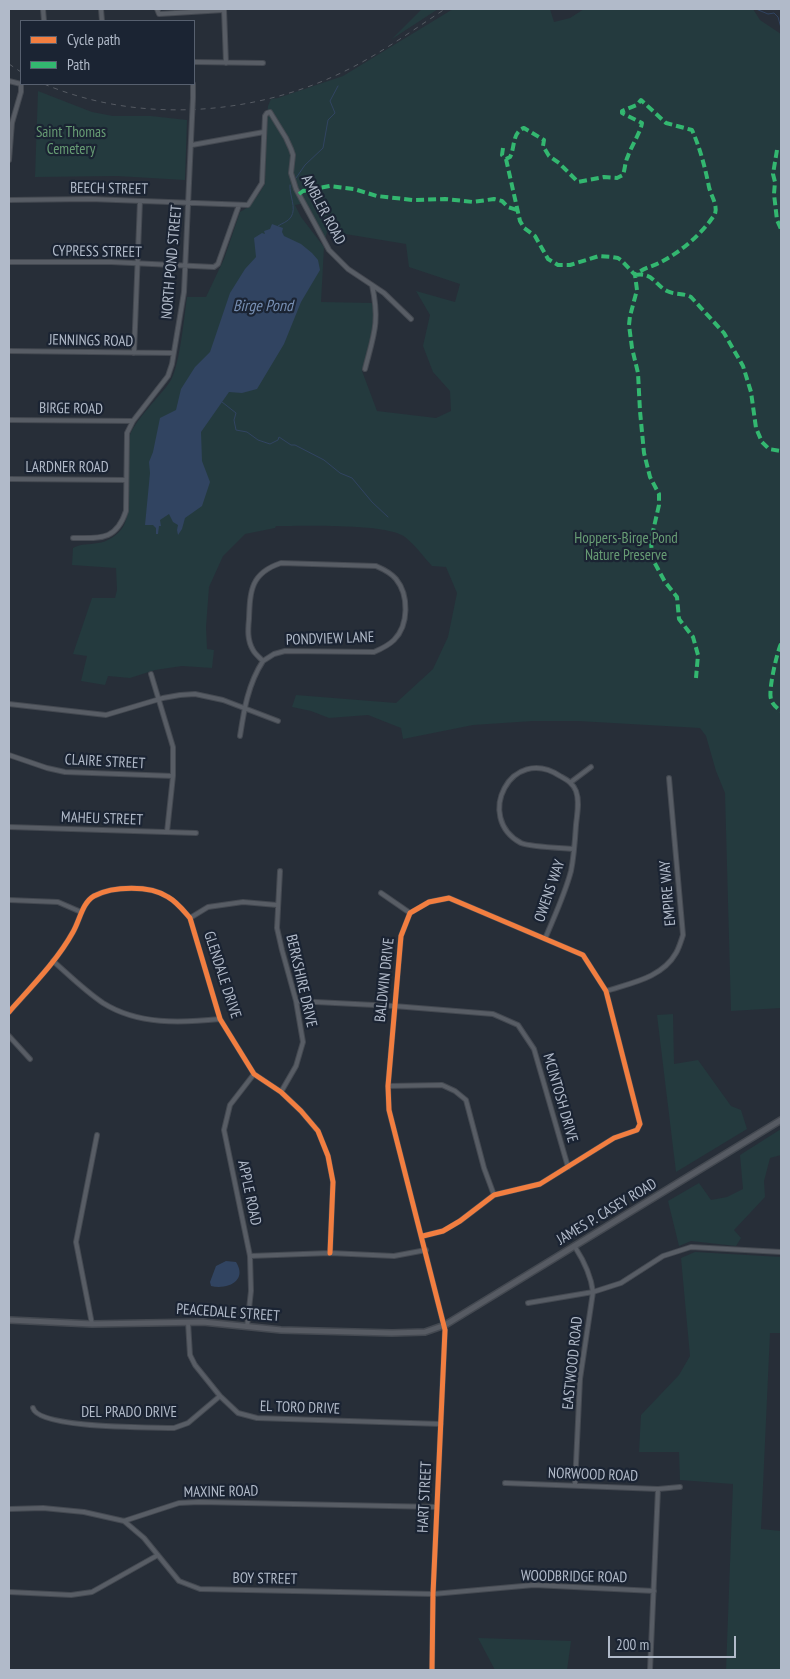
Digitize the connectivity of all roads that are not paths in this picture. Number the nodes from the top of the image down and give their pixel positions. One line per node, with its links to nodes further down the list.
1 (157, 10): 2 (street)
2 (224, 10): 4 (street)
3 (195, 62): 4 (street)
4 (226, 63): 5 (street)
5 (263, 63)
6 (21, 85): 10 (street)
7 (193, 85): 9 (street, NORTH POND STREET, bridge)
8 (264, 132): 9 (street); 14 (street); 18 (street, AMBLER ROAD)
9 (192, 144): 13 (street, NORTH POND STREET)
10 (9, 160)
11 (9, 200): 12 (street, BEECH STREET)
12 (140, 201): 13 (street, BEECH STREET); 16 (street)
13 (189, 203): 14 (street, BEECH STREET); 17 (street, NORTH POND STREET)
14 (239, 205): 17 (street, CYPRESS STREET)
15 (9, 262): 16 (street, CYPRESS STREET)
16 (137, 263): 17 (street, CYPRESS STREET); 21 (street)
17 (186, 266): 22 (street, NORTH POND STREET)
18 (372, 285): 19 (street, AMBLER ROAD); 23 (street)
19 (412, 319)
20 (9, 351): 21 (street, JENNINGS ROAD)
21 (134, 352): 22 (street, JENNINGS ROAD)
22 (173, 353): 25 (street, NORTH POND STREET)
23 (366, 369)
24 (9, 420): 25 (street, BIRGE ROAD)
25 (133, 421): 27 (street, NORTH POND STREET)
26 (9, 479): 27 (street, LARDNER ROAD)
27 (126, 480): 28 (street, NORTH POND STREET)
28 (73, 538)
29 (263, 661): 29 (street, PONDVIEW LANE); 33 (street)
30 (151, 674): 31 (street)
31 (158, 699): 32 (street); 33 (street); 38 (street)
32 (9, 704)
33 (244, 708): 34 (street); 35 (street)
34 (278, 721)
35 (240, 736)
36 (9, 755): 38 (street, CLAIRE STREET)
37 (591, 767): 40 (street)
38 (173, 776): 42 (street)
39 (669, 778): 54 (street, EMPIRE WAY)
40 (571, 782): 44 (street, OWENS WAY); 44 (street, OWENS WAY)
41 (9, 827): 42 (street, MAHEU STREET)
42 (167, 832): 43 (street, MAHEU STREET)
43 (196, 833)
44 (574, 849): 52 (street, OWENS WAY)
45 (280, 871): 48 (street, BERKSHIRE DRIVE)
46 (382, 893): 50 (street)
47 (9, 900): 49 (street)
48 (278, 905): 51 (street); 55 (street, BERKSHIRE DRIVE)
49 (81, 912): 51 (street, GLENDALE DRIVE); 53 (street, GLENDALE DRIVE)
50 (410, 913): 52 (street); 56 (street, BALDWIN DRIVE)
51 (190, 918): 58 (street, GLENDALE DRIVE)
52 (545, 939): 54 (street)
53 (53, 961): 57 (street, GLENDALE DRIVE); 58 (street)
54 (606, 991): 66 (street)
55 (296, 1001): 56 (street, MCINTOSH DRIVE); 63 (street, BERKSHIRE DRIVE)
56 (394, 1006): 62 (street, BALDWIN DRIVE); 66 (street, MCINTOSH DRIVE)
57 (9, 1012)
58 (220, 1019): 61 (street, GLENDALE DRIVE)
59 (9, 1036): 60 (street)
60 (30, 1059)
61 (254, 1074): 63 (street, GLENDALE DRIVE); 73 (street, APPLE ROAD)
62 (388, 1086): 67 (street); 68 (street, BALDWIN DRIVE)
63 (281, 1092): 72 (street, GLENDALE DRIVE)
64 (781, 1120): 69 (main road, JAMES P. CASEY ROAD)
65 (97, 1135): 78 (street)
66 (568, 1167): 67 (street)
67 (494, 1195): 68 (street)
68 (422, 1236): 70 (street, BALDWIN DRIVE)
69 (575, 1246): 74 (street, EASTWOOD ROAD); 79 (main road, JAMES P. CASEY ROAD)
70 (426, 1250): 72 (street); 79 (street, BALDWIN DRIVE)
71 (781, 1252): 74 (street)
72 (330, 1253): 73 (street)
73 (250, 1256): 80 (street, APPLE ROAD)
74 (593, 1292): 75 (street); 85 (street, EASTWOOD ROAD)
75 (528, 1303)
76 (9, 1320): 78 (main road, PEACEDALE STREET)
77 (188, 1322): 78 (main road, PEACEDALE STREET); 80 (main road, PEACEDALE STREET); 81 (street, EL TORO DRIVE)
78 (92, 1324)
79 (445, 1325): 80 (main road, PEACEDALE STREET); 83 (street, HART STREET)
80 (247, 1327)
81 (220, 1396): 82 (street, DEL PRADO DRIVE); 83 (street, EL TORO DRIVE)
82 (33, 1408)
83 (441, 1424): 88 (street, HART STREET)
84 (505, 1483): 85 (street, NORWOOD ROAD)
85 (575, 1486): 87 (street, NORWOOD ROAD)
86 (680, 1487): 87 (street, NORWOOD ROAD)
87 (658, 1489): 92 (street)
88 (437, 1507): 90 (street, MAXINE ROAD); 94 (street, HART STREET)
89 (9, 1509): 90 (street)
90 (124, 1521): 91 (street, BOY STREET)
91 (158, 1555): 93 (street); 94 (street, BOY STREET)
92 (654, 1591): 94 (street, WOODBRIDGE ROAD); 96 (street)
93 (9, 1592)
94 (433, 1594): 95 (street, HART STREET)
95 (432, 1670)
96 (650, 1670)

